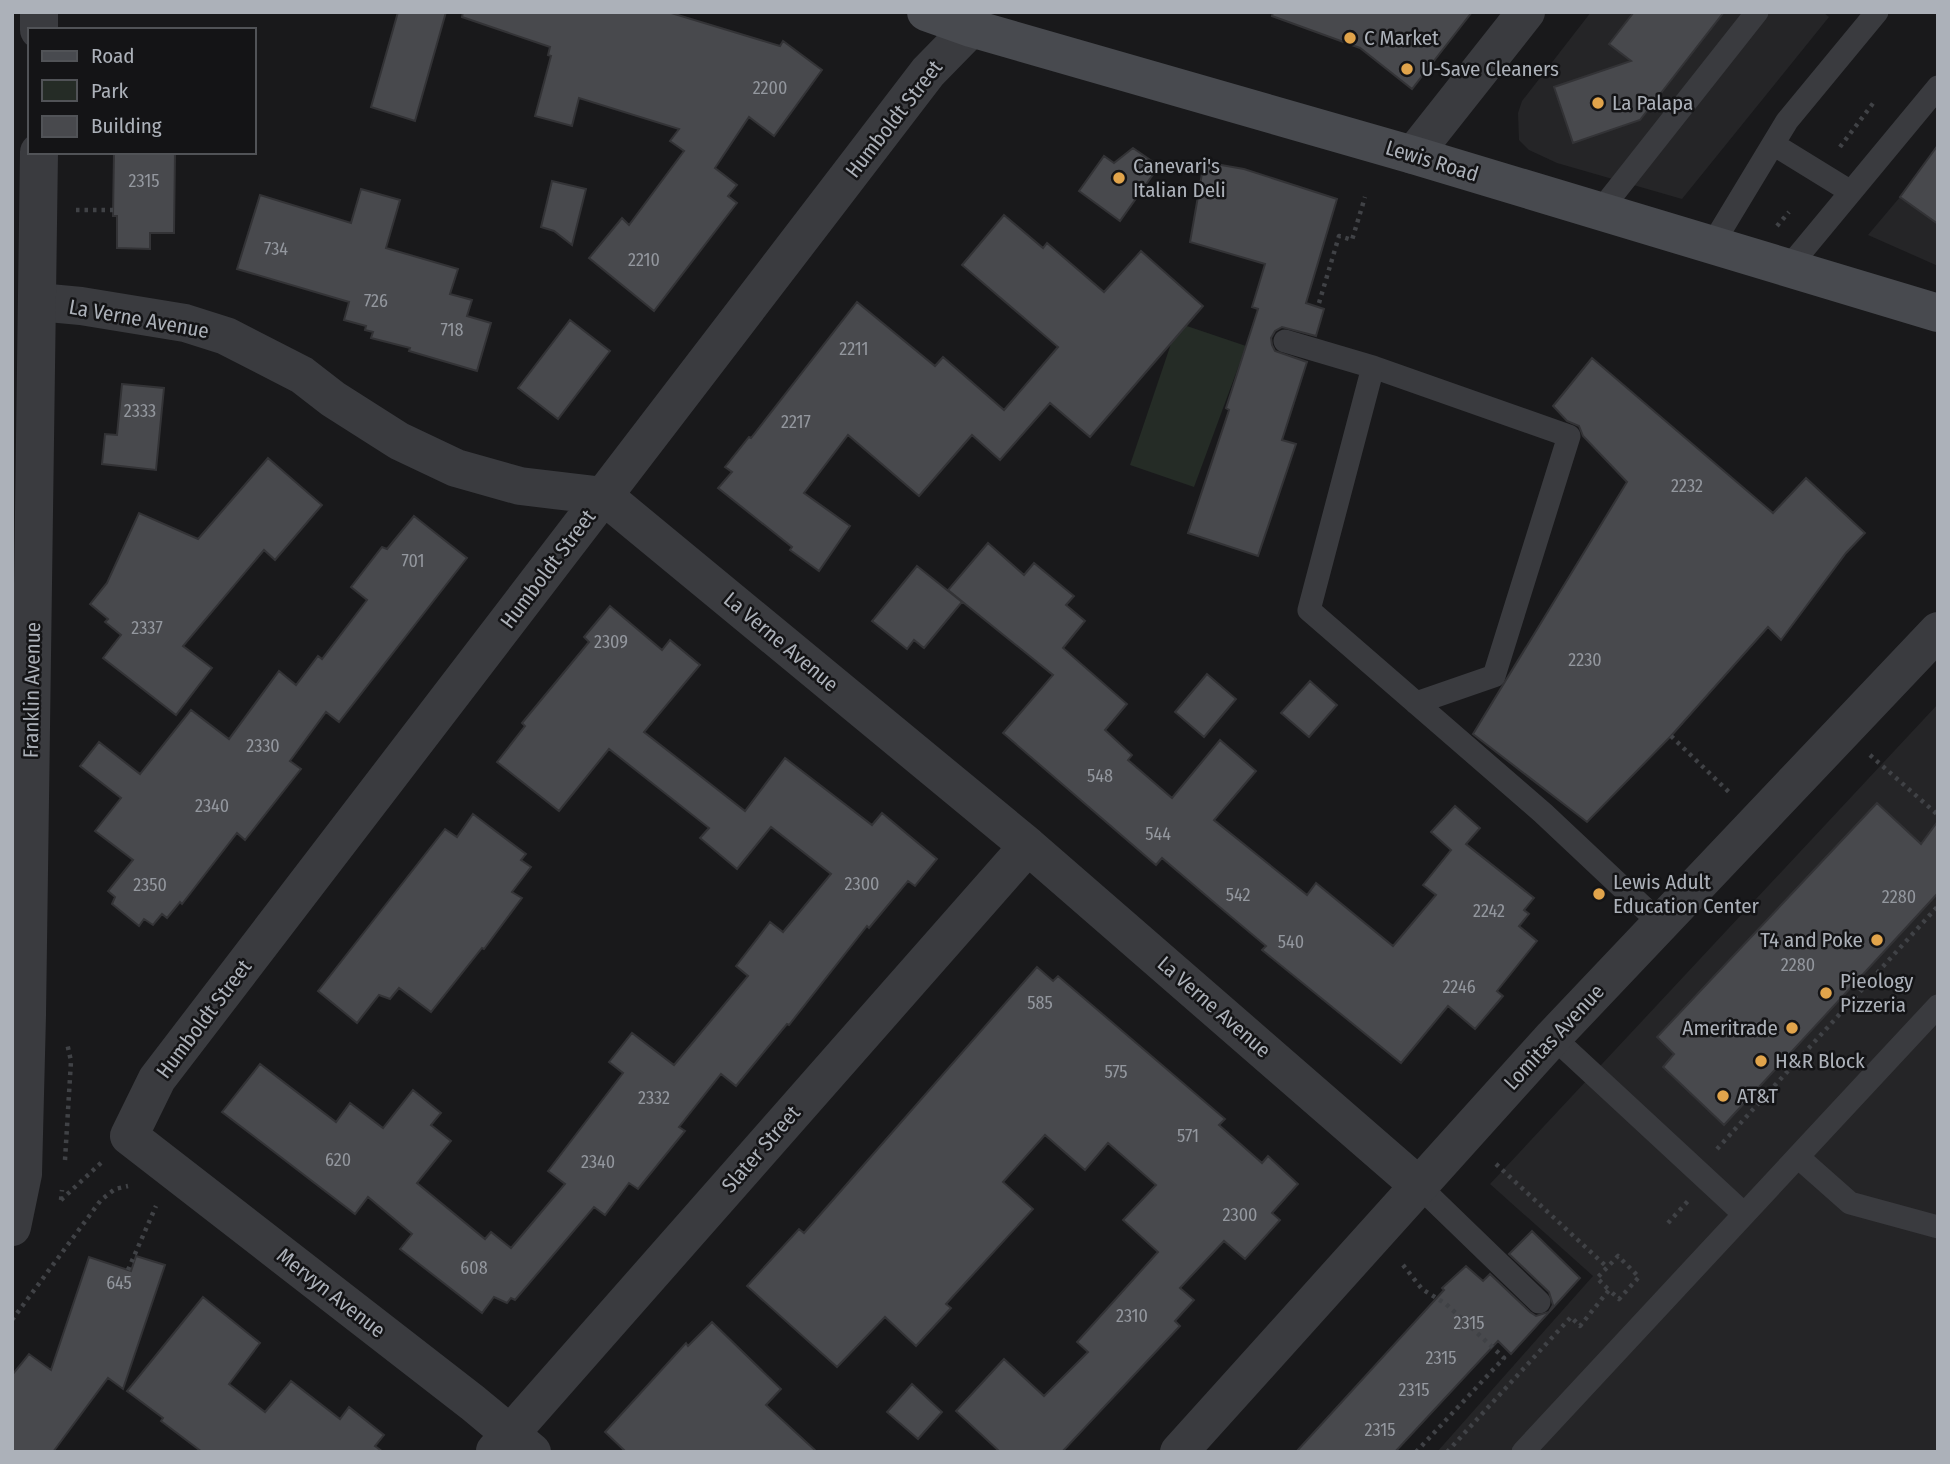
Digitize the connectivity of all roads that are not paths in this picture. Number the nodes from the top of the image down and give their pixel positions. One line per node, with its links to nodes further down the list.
1 (926, 12): 5 (main road, Lewis Road)
2 (1526, 12): 9 (street)
3 (1757, 12): 11 (lane)
4 (1877, 12): 7 (lane)
5 (977, 20): 9 (main road, Lewis Road); 18 (street, Humboldt Street)
6 (1938, 87): 10 (lane)
7 (1773, 144): 10 (lane); 12 (lane)
8 (39, 154): 14 (street, Franklin Avenue)
9 (1413, 155): 11 (main road, Lewis Road)
10 (1851, 192): 13 (lane)
11 (1600, 211): 12 (main road, Lewis Road)
12 (1712, 245): 13 (main road, Lewis Road)
13 (1788, 268): 15 (main road, Lewis Road)
14 (38, 302): 18 (street, La Verne Avenue); 29 (street, Franklin Avenue)
15 (1938, 313)
16 (1285, 341): 17 (lane)
17 (1373, 367): 20 (lane); 20 (lane)
18 (604, 496): 21 (street, La Verne Avenue); 25 (street, Humboldt Street)
19 (1938, 631): 22 (street, Lomitas Avenue)
20 (1416, 703): 22 (lane)
21 (1028, 846): 27 (street, La Verne Avenue); 32 (street, Slater Street)
22 (1660, 923): 24 (street, Lomitas Avenue)
23 (1938, 1006): 26 (lane)
24 (1553, 1037): 27 (street, Lomitas Avenue); 28 (lane)
25 (129, 1136): 32 (street, Mervyn Avenue)
26 (1798, 1157): 28 (lane); 30 (lane)
27 (1418, 1185): 31 (lane); 33 (street, Lomitas Avenue)
28 (1744, 1214): 34 (lane)
29 (12, 1227)
30 (1938, 1227)
31 (1539, 1302)
32 (512, 1445)
33 (1179, 1452)
34 (1523, 1452)

